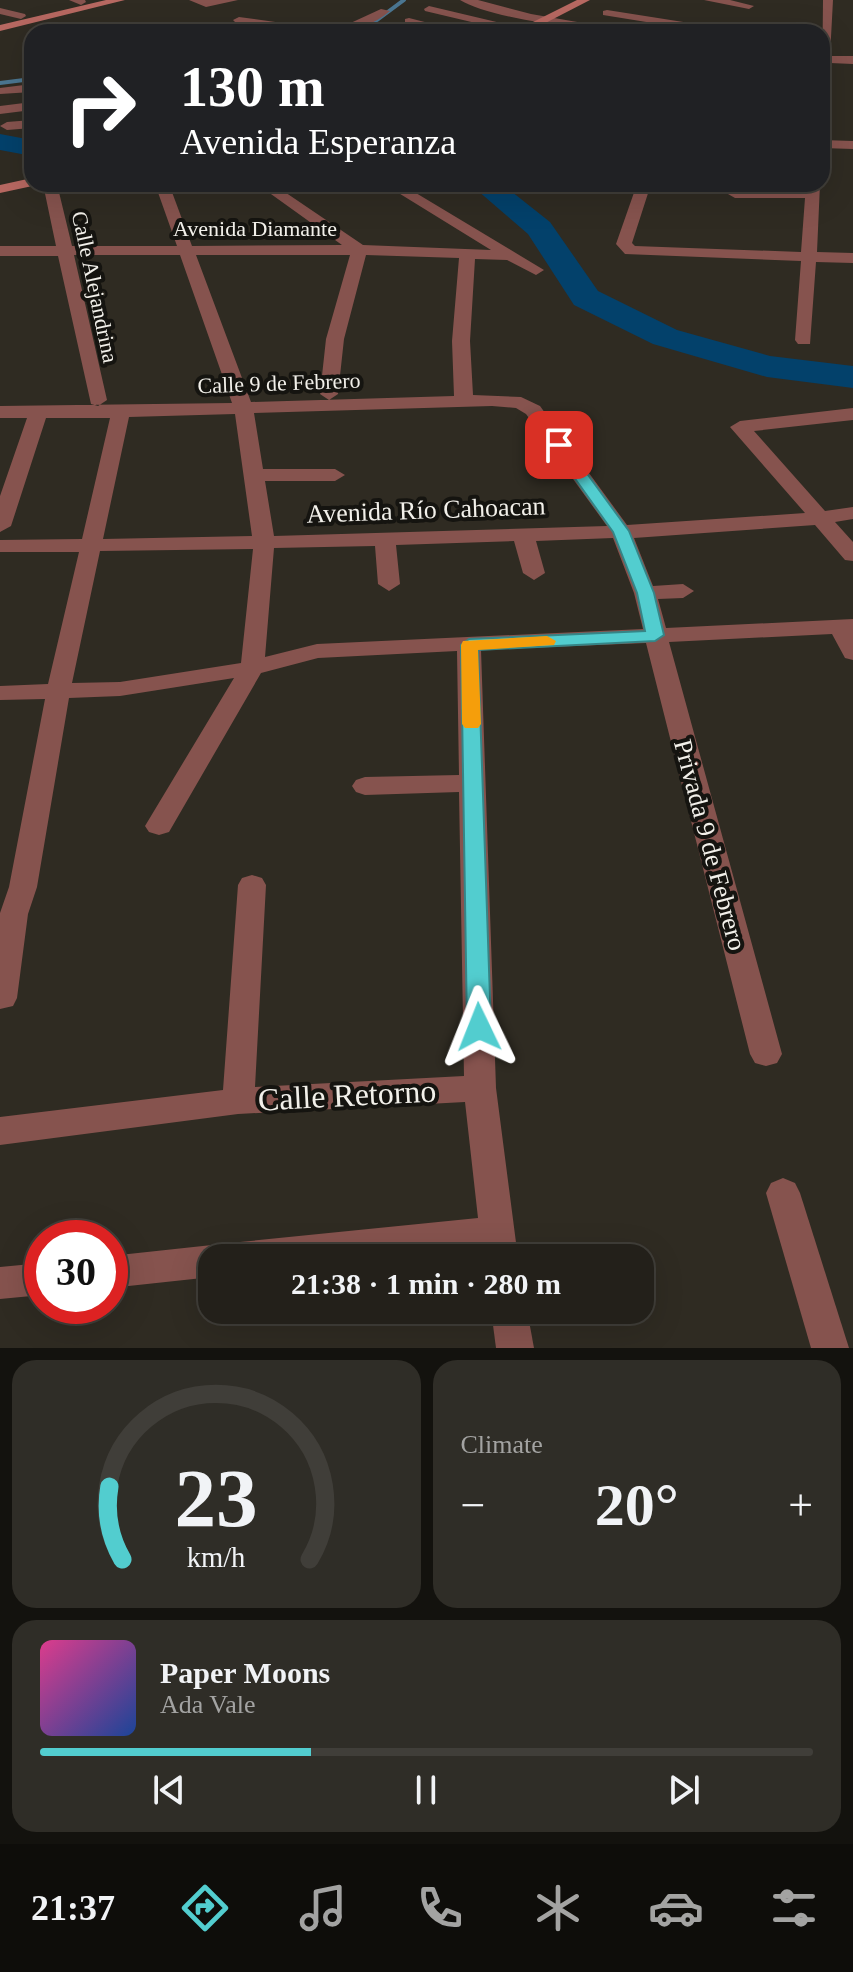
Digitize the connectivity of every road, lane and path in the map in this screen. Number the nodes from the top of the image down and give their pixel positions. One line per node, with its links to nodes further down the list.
1 (120, 0): 28 (main road)
2 (194, 0): 3 (street)
3 (233, 0)
4 (465, 0): 16 (street)
5 (585, 0): 11 (main road)
6 (709, 0): 10 (street)
7 (828, 0): 27 (street)
8 (82, 1): 15 (main road)
9 (543, 3): 11 (street)
10 (749, 6)
11 (570, 8): 16 (main road); 26 (street)
12 (429, 9): 23 (street)
13 (0, 11): 15 (street)
14 (385, 11): 21 (street)
15 (21, 16): 19 (main road)
16 (547, 19): 24 (main road); 25 (street)
17 (239, 20): 20 (street)
18 (409, 21): 22 (street)
19 (0, 22)
20 (268, 24)
21 (355, 24)
22 (421, 24)
23 (490, 24)
24 (538, 24)
25 (579, 24)
26 (676, 24)
27 (826, 24)
28 (0, 28)
29 (830, 59): 30 (street)
30 (853, 60)
31 (24, 89): 32 (street)
32 (4, 91)
33 (24, 107): 34 (street)
34 (0, 110)
35 (24, 125): 36 (street)
36 (7, 126)
37 (830, 144): 38 (street)
38 (853, 145)
39 (24, 184): 40 (main road)
40 (0, 189)
41 (52, 192): 49 (street, Calle Alejandrina)
42 (165, 192): 50 (street)
43 (276, 192): 51 (street)
44 (404, 192): 54 (street)
45 (641, 192): 55 (street)
46 (766, 192): 48 (street)
47 (813, 192): 55 (street)
48 (735, 194)
49 (66, 250): 50 (street, Avenida Diamante); 52 (street, Avenida Diamante); 60 (street, Calle Alejandrina)
50 (187, 250): 51 (street, Avenida Diamante); 63 (street)
51 (359, 250): 53 (street, Avenida Diamante); 59 (street)
52 (0, 251)
53 (467, 254): 54 (street, Avenida Diamante); 61 (street)
54 (509, 255): 57 (street)
55 (807, 257): 56 (street); 58 (street)
56 (853, 258)
57 (536, 270)
58 (804, 340)
59 (329, 394)
60 (98, 400)
61 (464, 401): 62 (street, Calle 9 de Febrero); 63 (street, Calle 9 de Febrero)
62 (521, 403): 73 (street, Privada 9 de Febrero)
63 (244, 409): 65 (street, Calle 9 de Febrero); 68 (street)
64 (0, 412): 66 (street, Calle 9 de Febrero)
65 (121, 412): 66 (street, Calle 9 de Febrero); 78 (street)
66 (38, 413): 72 (street)
67 (853, 414): 71 (street)
68 (254, 475): 69 (street); 76 (street)
69 (335, 475)
70 (853, 513): 71 (street, Avenida Río Cahoacan)
71 (819, 518): 73 (street, Avenida Río Cahoacan); 79 (street)
72 (0, 526)
73 (621, 531): 74 (street, Avenida Río Cahoacan); 83 (street, Privada 9 de Febrero)
74 (523, 534): 75 (street, Avenida Río Cahoacan); 80 (street)
75 (385, 539): 76 (street, Avenida Río Cahoacan); 81 (street)
76 (264, 543): 78 (street, Avenida Río Cahoacan); 88 (street)
77 (0, 546): 78 (street, Avenida Río Cahoacan)
78 (90, 546): 89 (street)
79 (853, 555)
80 (534, 573)
81 (389, 584)
82 (683, 591): 83 (street)
83 (645, 593): 85 (street, Privada 9 de Febrero)
84 (846, 626): 85 (street); 87 (street)
85 (655, 635): 86 (street); 97 (street, Privada 9 de Febrero)
86 (469, 645): 88 (street); 91 (street)
87 (853, 653)
88 (252, 668): 89 (street); 93 (street)
89 (58, 692): 90 (street); 95 (street)
90 (0, 693)
91 (473, 783): 92 (street); 98 (street)
92 (365, 786)
93 (159, 826)
94 (252, 885): 99 (street, Calle Retorno)
95 (7, 914): 96 (street)
96 (2, 998)
97 (766, 1054)
98 (480, 1088): 99 (street, Calle Retorno); 102 (street)
99 (238, 1101): 100 (street)
100 (0, 1131)
101 (783, 1193): 109 (street)
102 (498, 1244)
103 (198, 1263): 104 (street)
104 (128, 1270)
105 (24, 1281): 106 (street)
106 (0, 1283)
107 (511, 1324): 108 (street)
108 (515, 1348)
109 (830, 1348)

